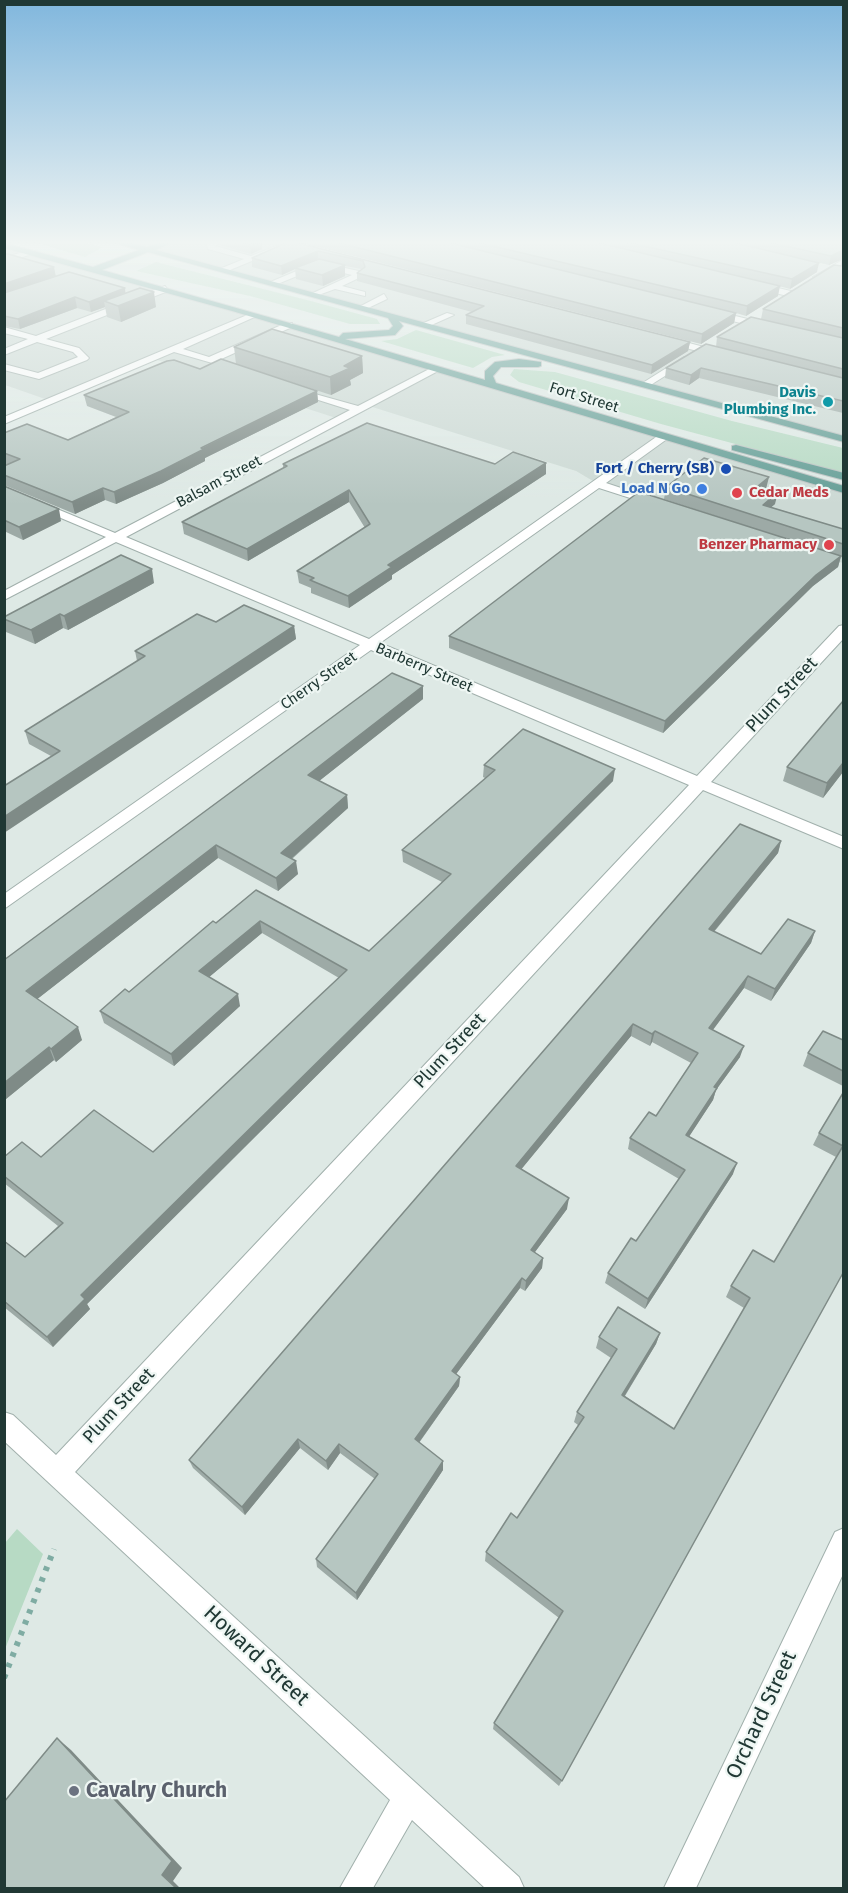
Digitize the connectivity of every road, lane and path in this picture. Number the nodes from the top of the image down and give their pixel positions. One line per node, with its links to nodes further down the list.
1 (65, 328): 10 (street)
2 (223, 328): 12 (street)
3 (282, 328): 15 (street)
4 (300, 328): 8 (main road, Fort Street)
5 (396, 328): 8 (main road)
6 (437, 328): 20 (main road, Fort Street)
7 (4, 330): 10 (street)
8 (325, 336): 17 (main road, Fort Street)
9 (654, 337): 11 (street)
10 (38, 339): 13 (street); 16 (street)
11 (707, 346): 14 (street); 20 (street)
12 (173, 349): 15 (street); 23 (street)
13 (4, 352)
14 (740, 359)
15 (212, 360): 18 (street)
16 (4, 367)
17 (435, 369): 21 (main road, Fort Street); 22 (street, Balsam Street)
18 (245, 372)
19 (278, 384): 22 (street)
20 (646, 384): 25 (main road, Fort Street)
21 (492, 387): 24 (main road, Fort Street); 25 (main road)
22 (358, 409): 33 (street, Balsam Street)
23 (4, 421)
24 (623, 426): 26 (main road, Fort Street); 28 (main road)
25 (822, 433): 27 (main road, Fort Street)
26 (663, 437): 29 (street, Cherry Street); 31 (main road, Fort Street)
27 (843, 439)
28 (843, 477)
29 (598, 484): 32 (street); 36 (street, Cherry Street)
30 (4, 490): 33 (street, Barberry Street)
31 (843, 490)
32 (665, 506)
33 (117, 537): 34 (street, Balsam Street); 36 (street, Barberry Street)
34 (4, 596)
35 (843, 629): 37 (street, Plum Street)
36 (370, 645): 37 (street, Barberry Street); 39 (street, Cherry Street)
37 (699, 784): 38 (street, Barberry Street); 41 (street, Plum Street)
38 (843, 844)
39 (4, 903)
40 (4, 1424): 41 (street, Howard Street)
41 (57, 1473): 45 (street, Howard Street)
42 (843, 1542): 48 (street, Orchard Street)
43 (54, 1549): 44 (path)
44 (4, 1678)
45 (408, 1797): 46 (street); 47 (street, Howard Street)
46 (356, 1888)
47 (508, 1888)
48 (680, 1888)

